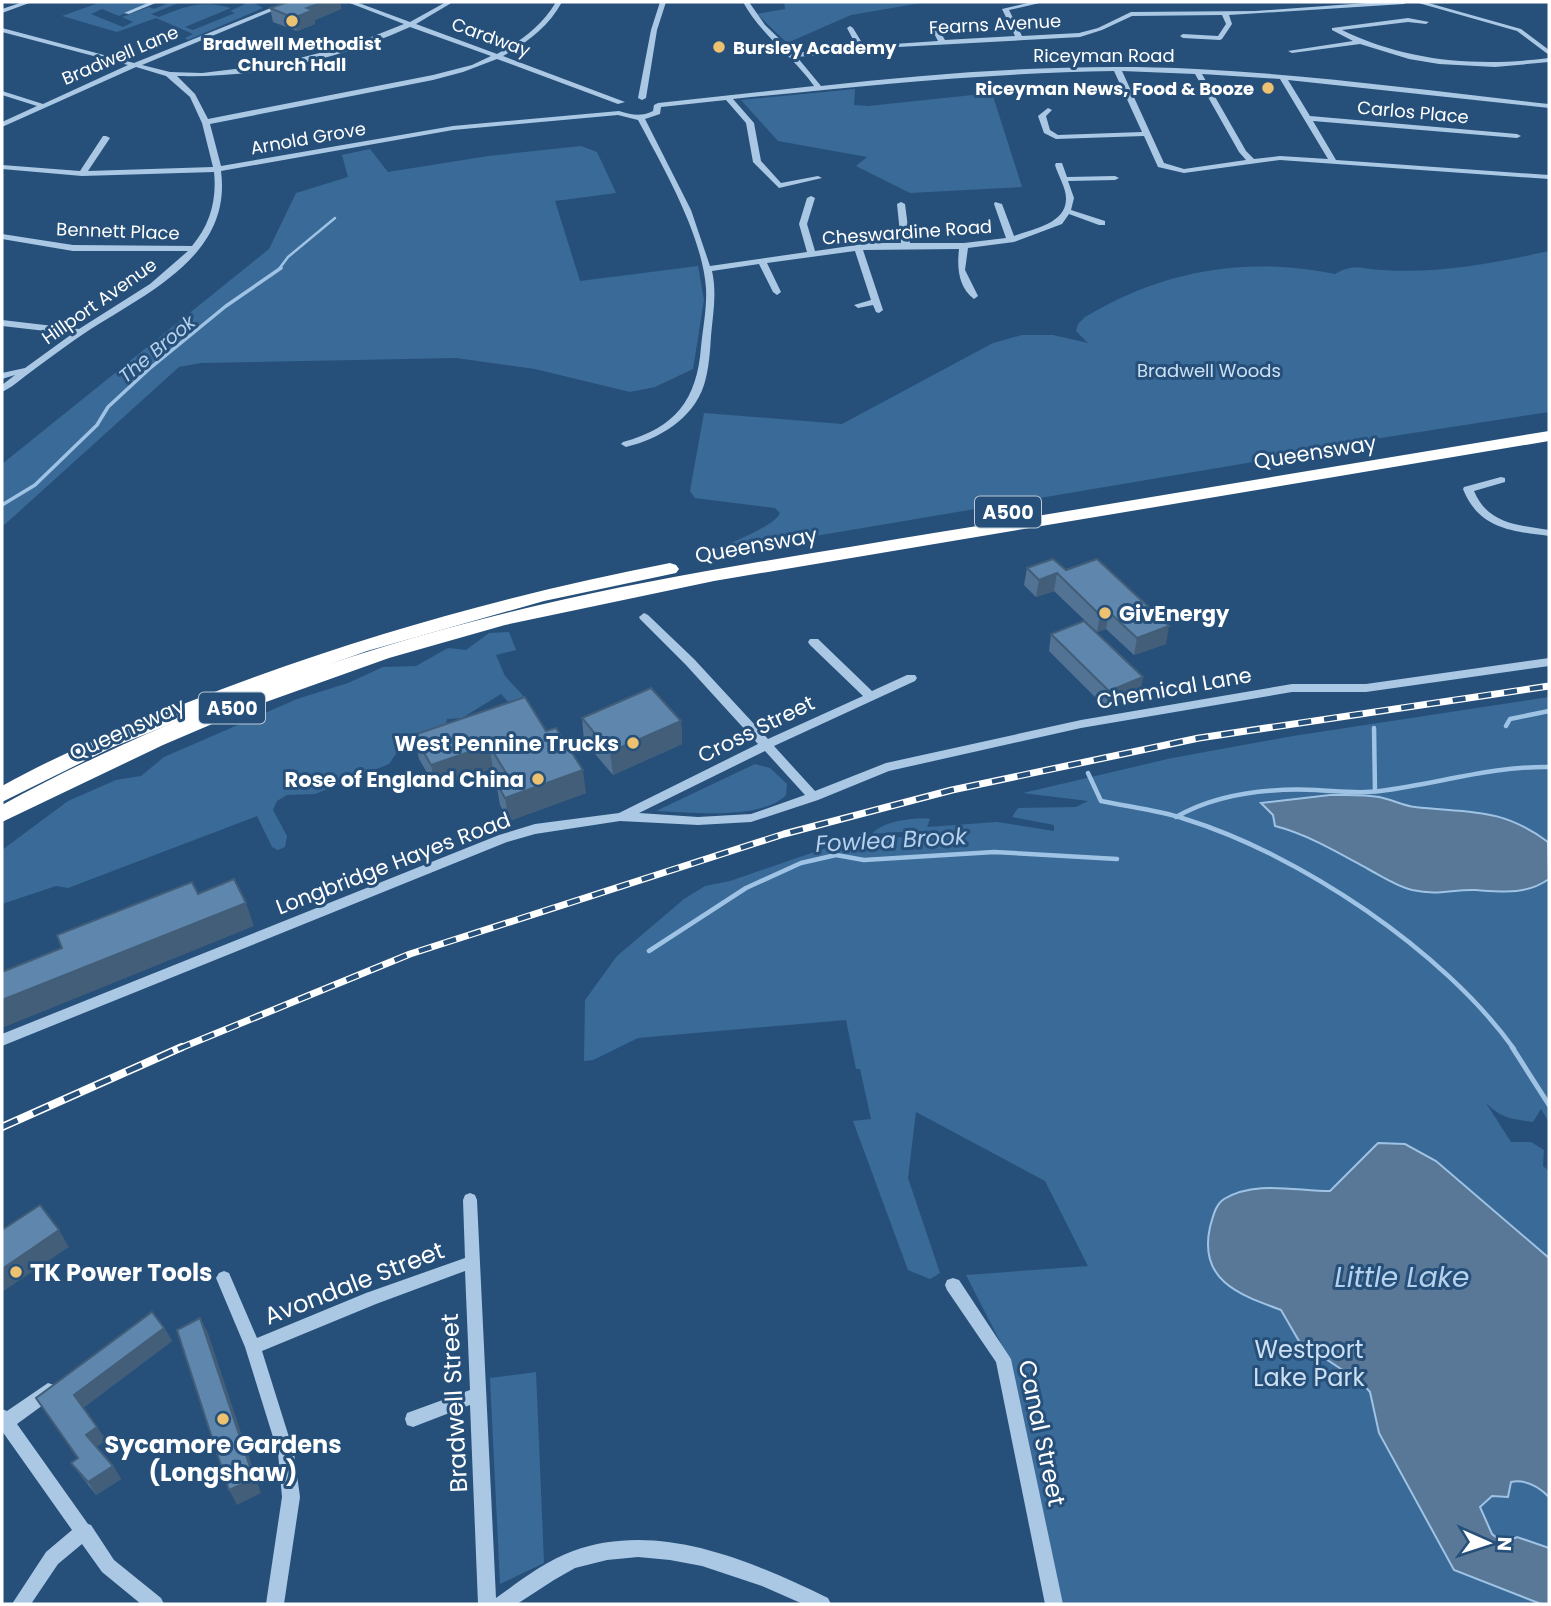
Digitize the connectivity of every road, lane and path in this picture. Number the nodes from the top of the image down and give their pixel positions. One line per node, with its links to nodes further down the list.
1 (29, 2): 16 (street)
2 (155, 2): 17 (street)
3 (259, 2): 14 (street)
4 (291, 2): 14 (street, Bradwell Lane)
5 (349, 2): 21 (street, Cardway)
6 (450, 2): 21 (street)
7 (559, 2): 32 (street)
8 (663, 2): 43 (street)
9 (746, 2): 31 (street)
10 (1404, 2): 18 (street, Fearns Avenue)
11 (1418, 2): 15 (street)
12 (1460, 2): 15 (street)
13 (1040, 3): 25 (street)
14 (276, 8): 34 (street, Bradwell Lane)
15 (1449, 9): 30 (street)
16 (2, 11)
17 (127, 13)
18 (1225, 13): 24 (street); 25 (street, Fearns Avenue)
19 (931, 22): 26 (street)
20 (1426, 22): 27 (street)
21 (411, 25): 32 (street, Cardway); 38 (street)
22 (850, 28): 28 (street)
23 (2, 30): 34 (street)
24 (1183, 36)
25 (1020, 37): 26 (street, Fearns Avenue)
26 (943, 43): 28 (street, Fearns Avenue)
27 (1358, 43): 29 (street); 33 (street)
28 (862, 49): 31 (street, Fearns Avenue)
29 (1292, 51)
30 (1549, 53)
31 (793, 55): 41 (street)
32 (498, 56): 45 (street, Cardway); 53 (street)
33 (1549, 60)
34 (135, 65): 37 (street, Hillport Avenue); 47 (street, Bradwell Lane)
35 (1117, 69): 36 (street, Riceyman Road); 41 (street, Riceyman Road); 55 (street)
36 (1197, 71): 39 (street, Riceyman Road); 58 (street)
37 (169, 74): 38 (street); 40 (street, Hillport Avenue)
38 (200, 77): 40 (street)
39 (1283, 78): 48 (street, Riceyman Road); 52 (street)
40 (186, 85): 53 (street, Hillport Avenue)
41 (820, 89): 44 (street, Riceyman Road)
42 (2, 93): 47 (street)
43 (642, 98): 45 (street); 46 (street)
44 (728, 98): 46 (street, Riceyman Road); 65 (street)
45 (621, 102): 50 (street)
46 (658, 104): 51 (street)
47 (43, 106): 54 (street, Bradwell Lane)
48 (1549, 106)
49 (1048, 110): 55 (street)
50 (619, 113): 51 (street); 62 (street, Arnold Grove)
51 (640, 117): 81 (street)
52 (1306, 118): 56 (street, Carlos Place); 59 (street)
53 (206, 122): 62 (street, Hillport Avenue)
54 (2, 125)
55 (1145, 134): 58 (street)
56 (1517, 136)
57 (106, 138): 63 (street)
58 (1251, 161): 59 (street)
59 (1334, 162): 64 (street)
60 (1059, 165): 67 (street)
61 (2, 167): 63 (street, Arnold Grove)
62 (218, 169): 63 (street, Arnold Grove); 78 (street, Hillport Avenue)
63 (82, 174)
64 (1549, 177)
65 (818, 178)
66 (1115, 178): 67 (street)
67 (1065, 179): 71 (street)
68 (811, 198): 79 (street)
69 (901, 204): 76 (street)
70 (998, 204): 74 (street)
71 (1067, 211): 72 (street); 74 (street, Cheswardine Road)
72 (1102, 223)
73 (2, 236): 78 (street, Bennett Place)
74 (1011, 240): 75 (street, Cheswardine Road)
75 (964, 246): 76 (street, Cheswardine Road); 83 (street)
76 (906, 247): 77 (street, Cheswardine Road)
77 (859, 248): 79 (street, Cheswardine Road); 84 (street)
78 (193, 249): 86 (street, Hillport Avenue)
79 (812, 254): 80 (street, Cheswardine Road)
80 (762, 262): 81 (street, Cheswardine Road); 82 (street)
81 (707, 270): 92 (street)
82 (763, 288)
83 (974, 296)
84 (859, 304)
85 (2, 323): 86 (street)
86 (80, 332): 87 (street, Hillport Avenue)
87 (30, 368): 88 (street); 89 (street, Hillport Avenue)
88 (2, 376)
89 (2, 389)
90 (1549, 423): 102 (highway, Queensway / A500)
91 (1549, 436): 100 (highway, Queensway / A500)
92 (626, 444)
93 (1501, 480): 94 (street)
94 (1549, 533)
95 (644, 617): 101 (street)
96 (814, 642): 99 (street)
97 (1549, 662): 103 (street, Chemical Lane)
98 (911, 678): 99 (street, Cross Street)
99 (870, 696): 101 (street, Cross Street)
100 (168, 734): 104 (highway, Queensway / A500); 106 (highway)
101 (766, 745): 103 (street); 105 (street, Cross Street)
102 (2, 793)
103 (814, 797): 105 (street, Longbridge Hayes Road)
104 (2, 814)
105 (620, 817): 107 (street, Longbridge Hayes Road)
106 (2, 828)
107 (2, 1040)
108 (471, 1200): 109 (street, Bradwell Street)
109 (472, 1262): 112 (street, Avondale Street); 114 (street, Bradwell Street)
110 (224, 1278): 112 (street)
111 (953, 1286): 124 (street, Canal Street)
112 (253, 1347): 120 (street)
113 (62, 1381): 116 (street)
114 (479, 1394): 115 (street); 121 (street, Bradwell Street)
115 (413, 1419)
116 (4, 1420): 117 (street)
117 (85, 1531): 118 (street); 119 (street)
118 (21, 1604)
119 (155, 1604)
120 (275, 1604)
121 (487, 1604)
122 (502, 1604): 123 (street)
123 (822, 1604)
124 (1054, 1604)

